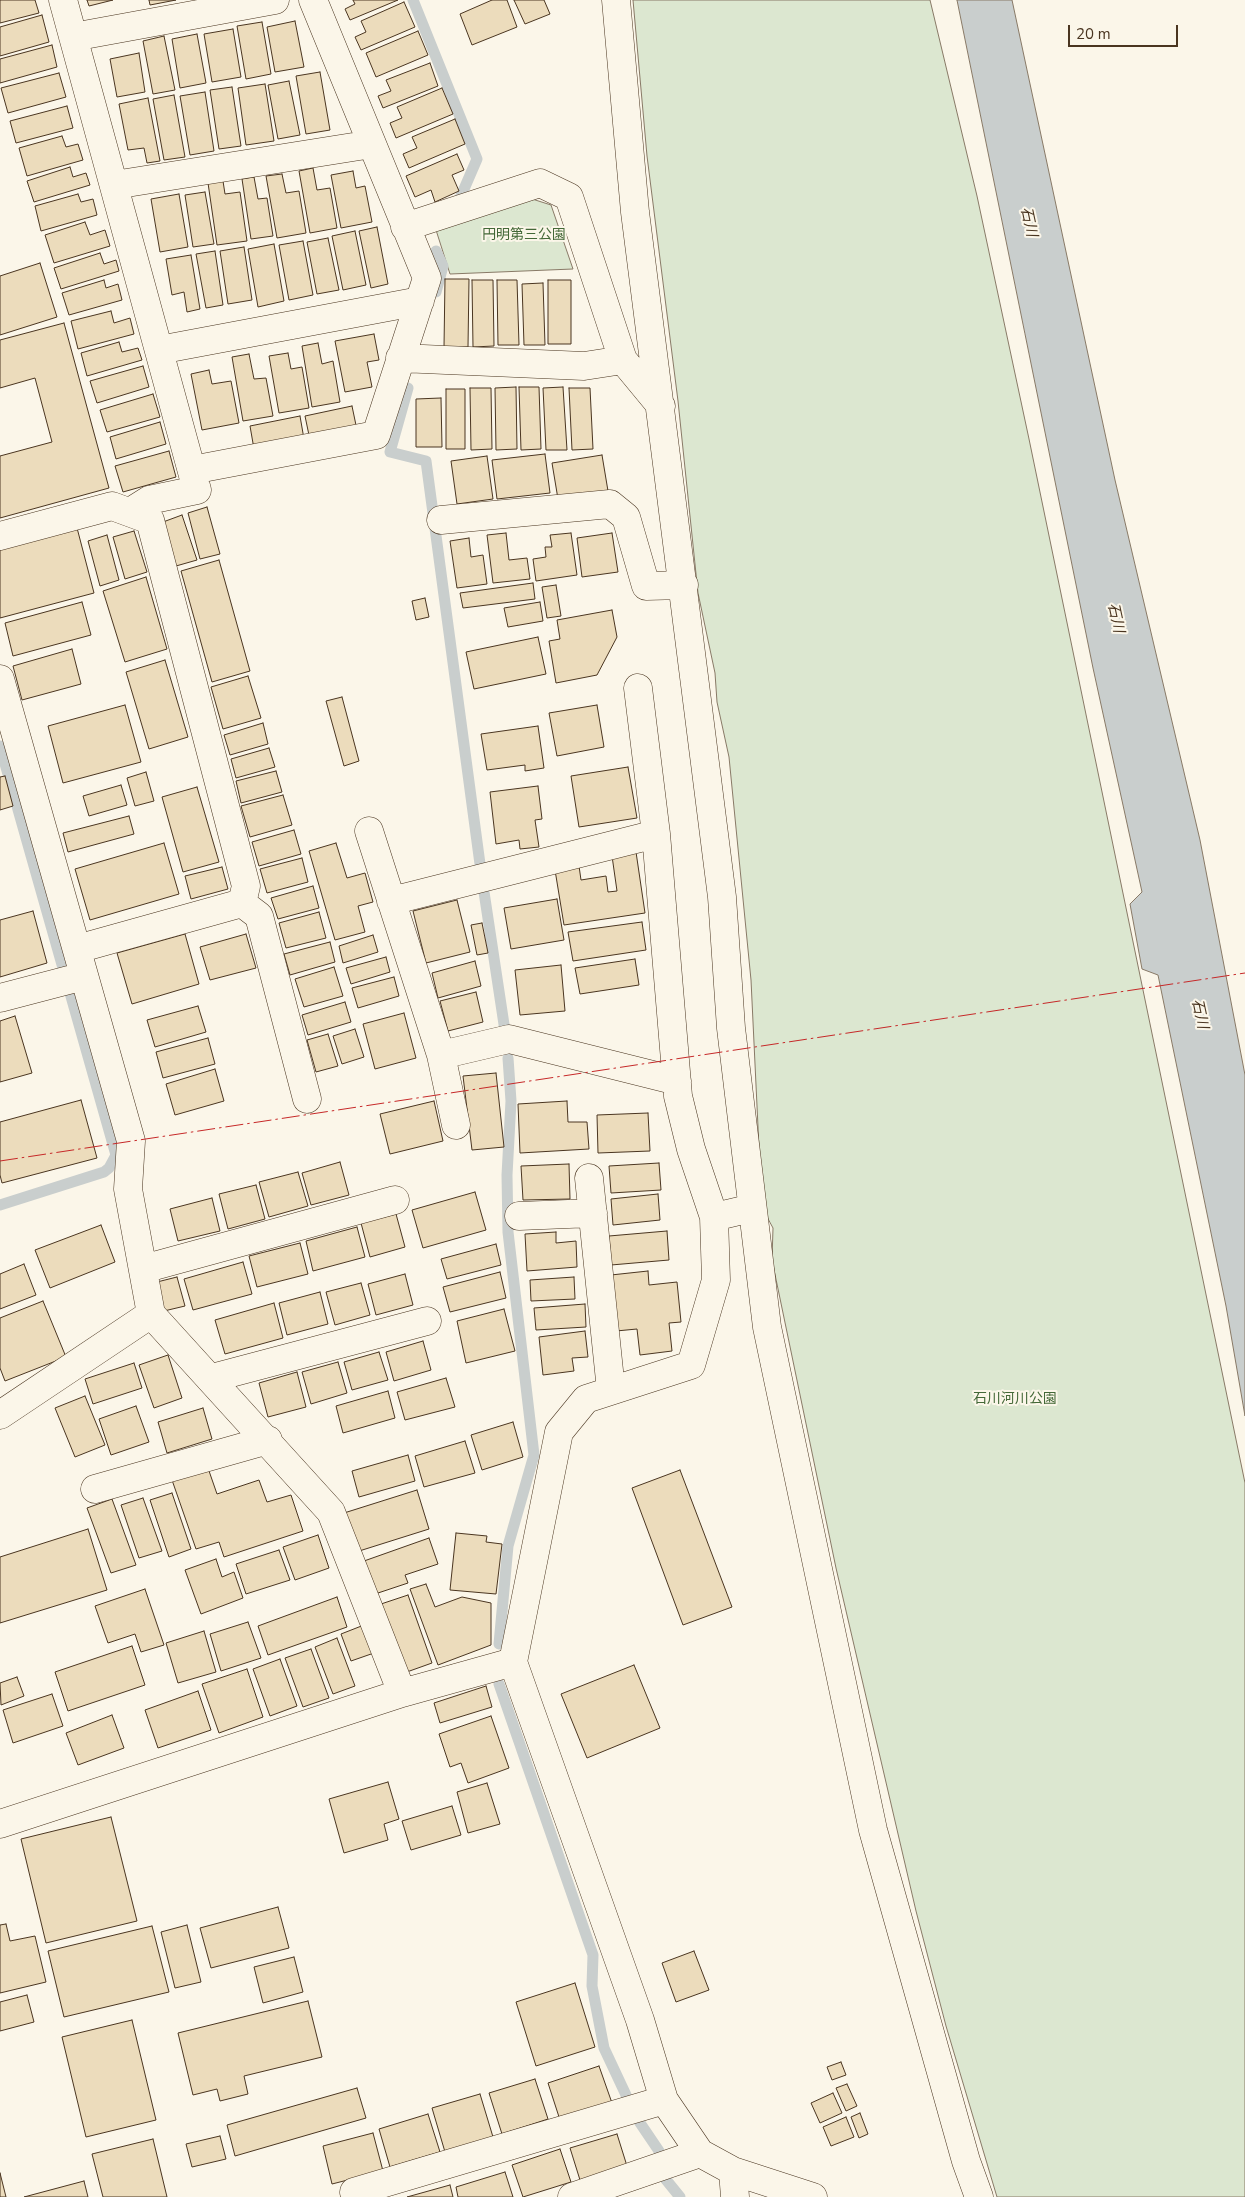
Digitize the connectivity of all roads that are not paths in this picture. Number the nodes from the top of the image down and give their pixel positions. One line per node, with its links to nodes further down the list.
1 (63, 0): 5 (street)
2 (275, 0): 5 (street)
3 (313, 0): 6 (street)
4 (616, 0): 13 (street)
5 (73, 36): 7 (street)
6 (372, 144): 7 (street); 8 (street)
7 (114, 185): 10 (street)
8 (405, 226): 9 (street); 12 (street)
9 (420, 301): 10 (street); 11 (street)
10 (159, 350): 14 (street)
11 (400, 358): 12 (street); 14 (street)
12 (623, 360): 13 (street)
13 (661, 406): 18 (street)
14 (192, 470): 15 (street)
15 (130, 512): 17 (street); 24 (street)
16 (441, 520): 18 (street)
17 (0, 536)
18 (684, 585): 34 (street)
19 (0, 680): 25 (street)
20 (638, 688): 22 (street)
21 (369, 831): 23 (street)
22 (656, 834): 23 (street); 29 (street)
23 (391, 901): 28 (street)
24 (242, 903): 25 (street); 30 (street)
25 (77, 949): 26 (street)
26 (72, 980): 27 (street); 38 (street)
27 (0, 998)
28 (441, 1055): 29 (street); 31 (street)
29 (677, 1081): 37 (street)
30 (307, 1099)
31 (456, 1125)
32 (589, 1178): 35 (street)
33 (395, 1200): 38 (street)
34 (752, 1208): 37 (street); 55 (street)
35 (592, 1213): 36 (street); 42 (street)
36 (520, 1216)
37 (714, 1217): 42 (street)
38 (143, 1269): 39 (street)
39 (151, 1314): 41 (street); 43 (street)
40 (427, 1320): 41 (street)
41 (212, 1378): 44 (street)
42 (611, 1390): 46 (street)
43 (0, 1416)
44 (268, 1440): 45 (street); 47 (street)
45 (95, 1490)
46 (513, 1662): 47 (street); 49 (street)
47 (402, 1693): 48 (street)
48 (0, 1824)
49 (664, 2100): 50 (street); 52 (street)
50 (700, 2153): 51 (street); 53 (street)
51 (734, 2184): 54 (street)
52 (354, 2192)
53 (572, 2197)
54 (813, 2197)
55 (978, 2197)

